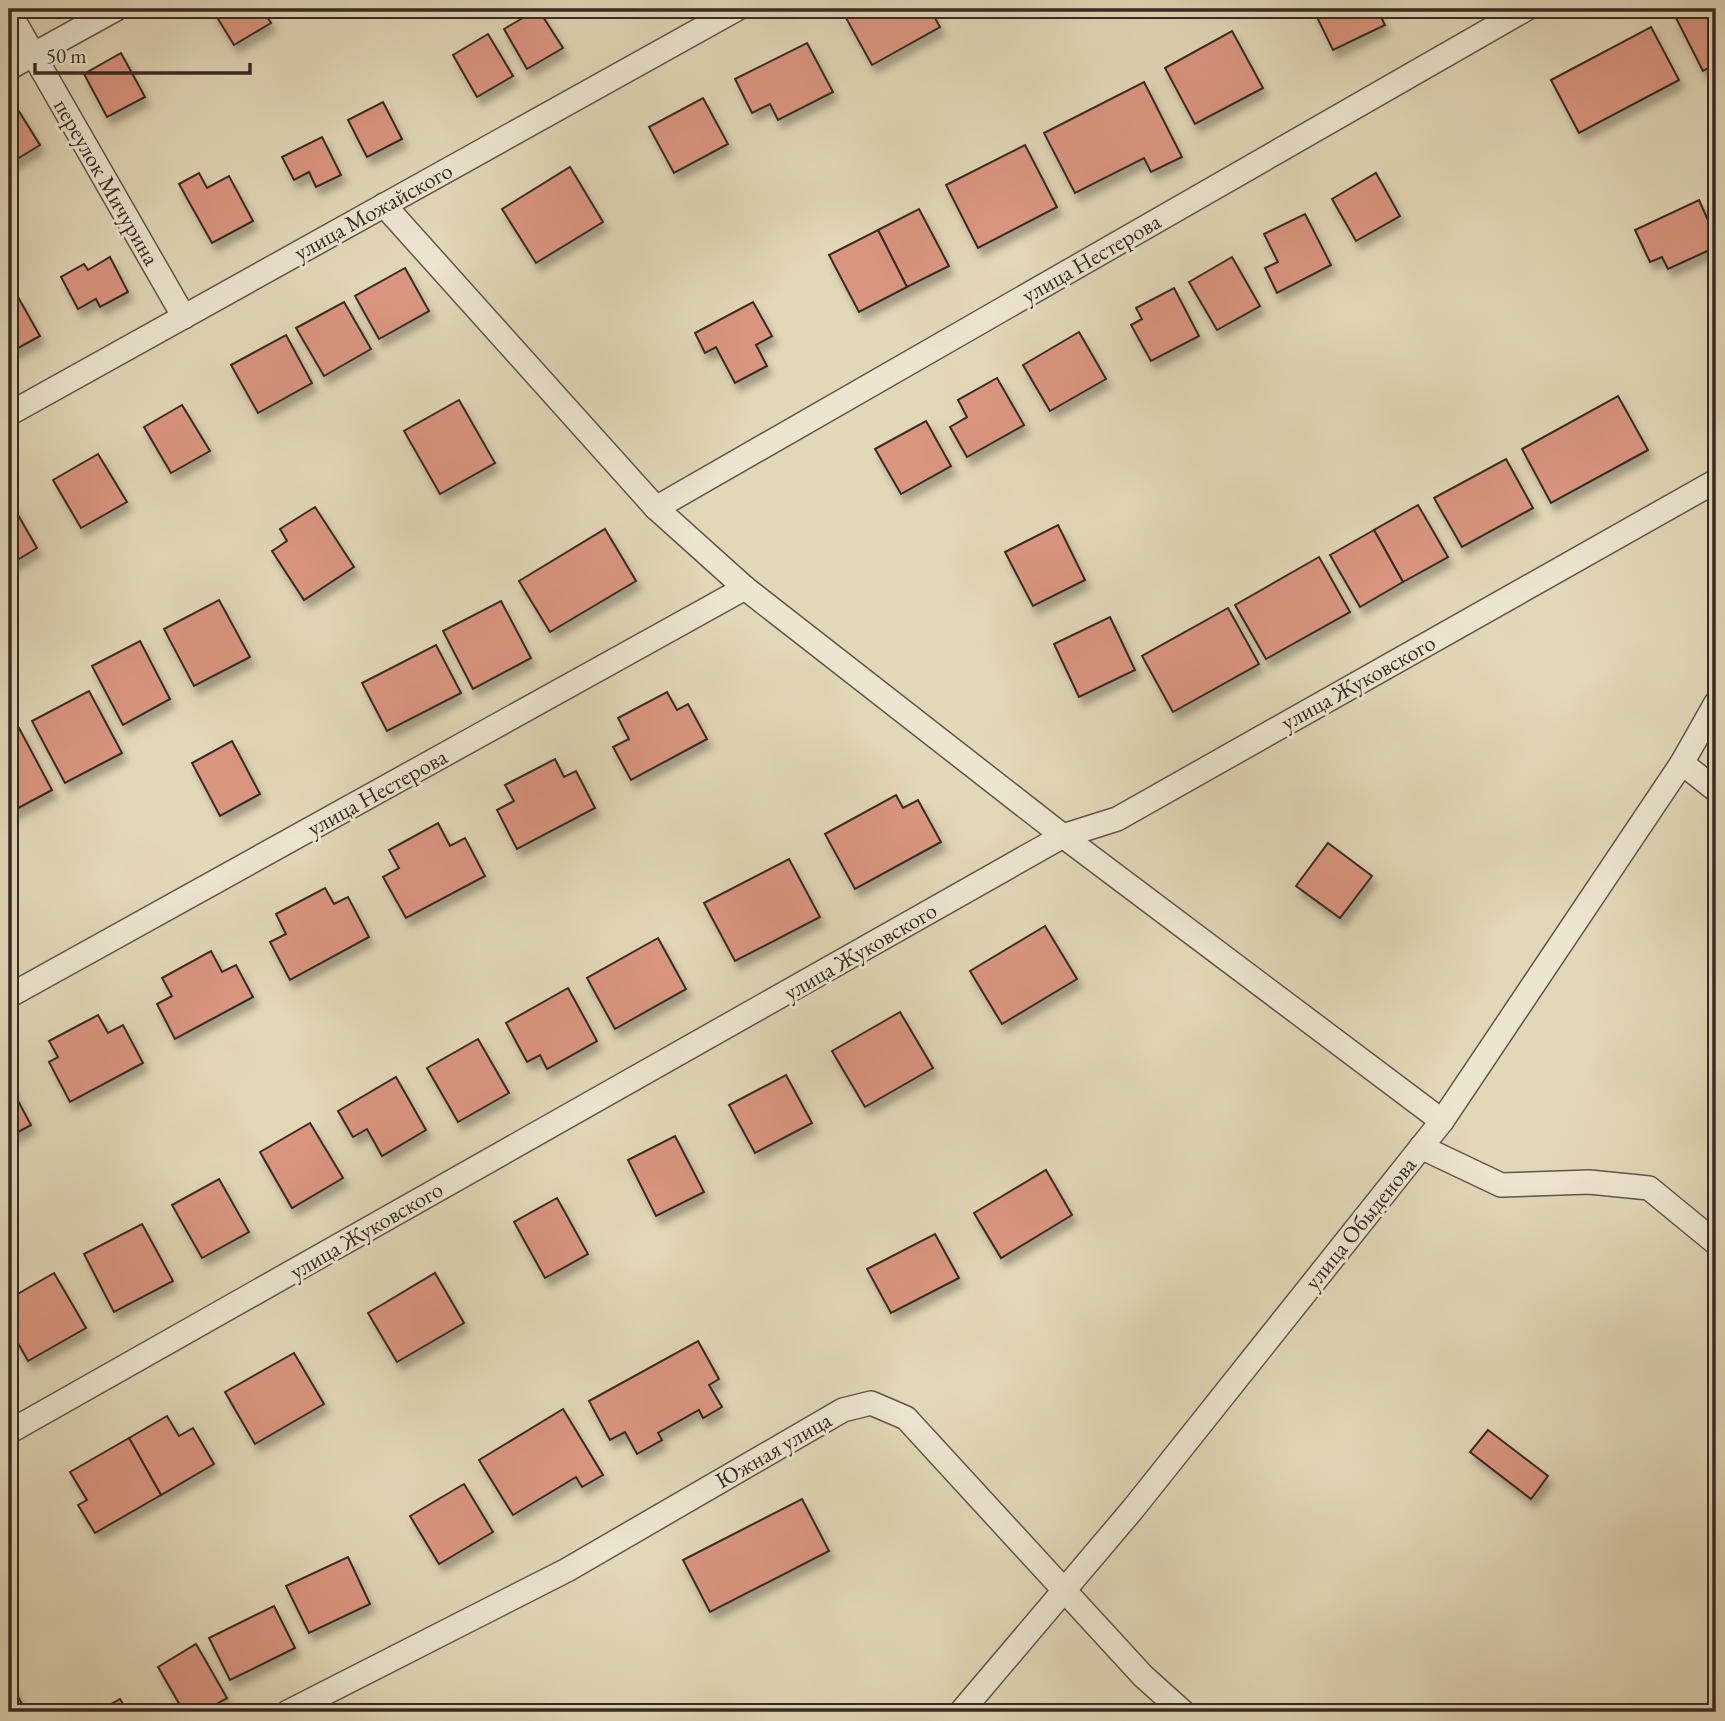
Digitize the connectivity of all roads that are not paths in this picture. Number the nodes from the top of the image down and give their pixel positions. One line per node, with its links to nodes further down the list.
1 (116, 9): 5 (street)
2 (737, 9): 7 (street, улица Можайского)
3 (1525, 9): 11 (street, улица Нестерова)
4 (9, 12): 5 (street, переулок Мичурина)
5 (34, 54): 6 (street); 8 (street, переулок Мичурина)
6 (9, 68)
7 (384, 205): 8 (street, улица Можайского); 11 (street)
8 (184, 317): 9 (street, улица Можайского)
9 (9, 414)
10 (1716, 481): 16 (street, улица Жуковского)
11 (656, 508): 12 (street)
12 (745, 588): 16 (street); 17 (street, улица Нестерова)
13 (1716, 703): 14 (street, улица Обыденова)
14 (1682, 763): 15 (street); 18 (street, улица Обыденова)
15 (1716, 790)
16 (1063, 835): 18 (street); 21 (street, улица Жуковского)
17 (9, 996)
18 (1442, 1121): 19 (street, улица Обыденова)
19 (1421, 1147): 20 (street); 22 (street, улица Обыденова)
20 (1716, 1244)
21 (9, 1432)
22 (1063, 1591): 23 (street, Южная улица); 24 (street, улица Обыденова); 25 (street, Южная улица)
23 (288, 1712)
24 (961, 1712)
25 (1183, 1712)

